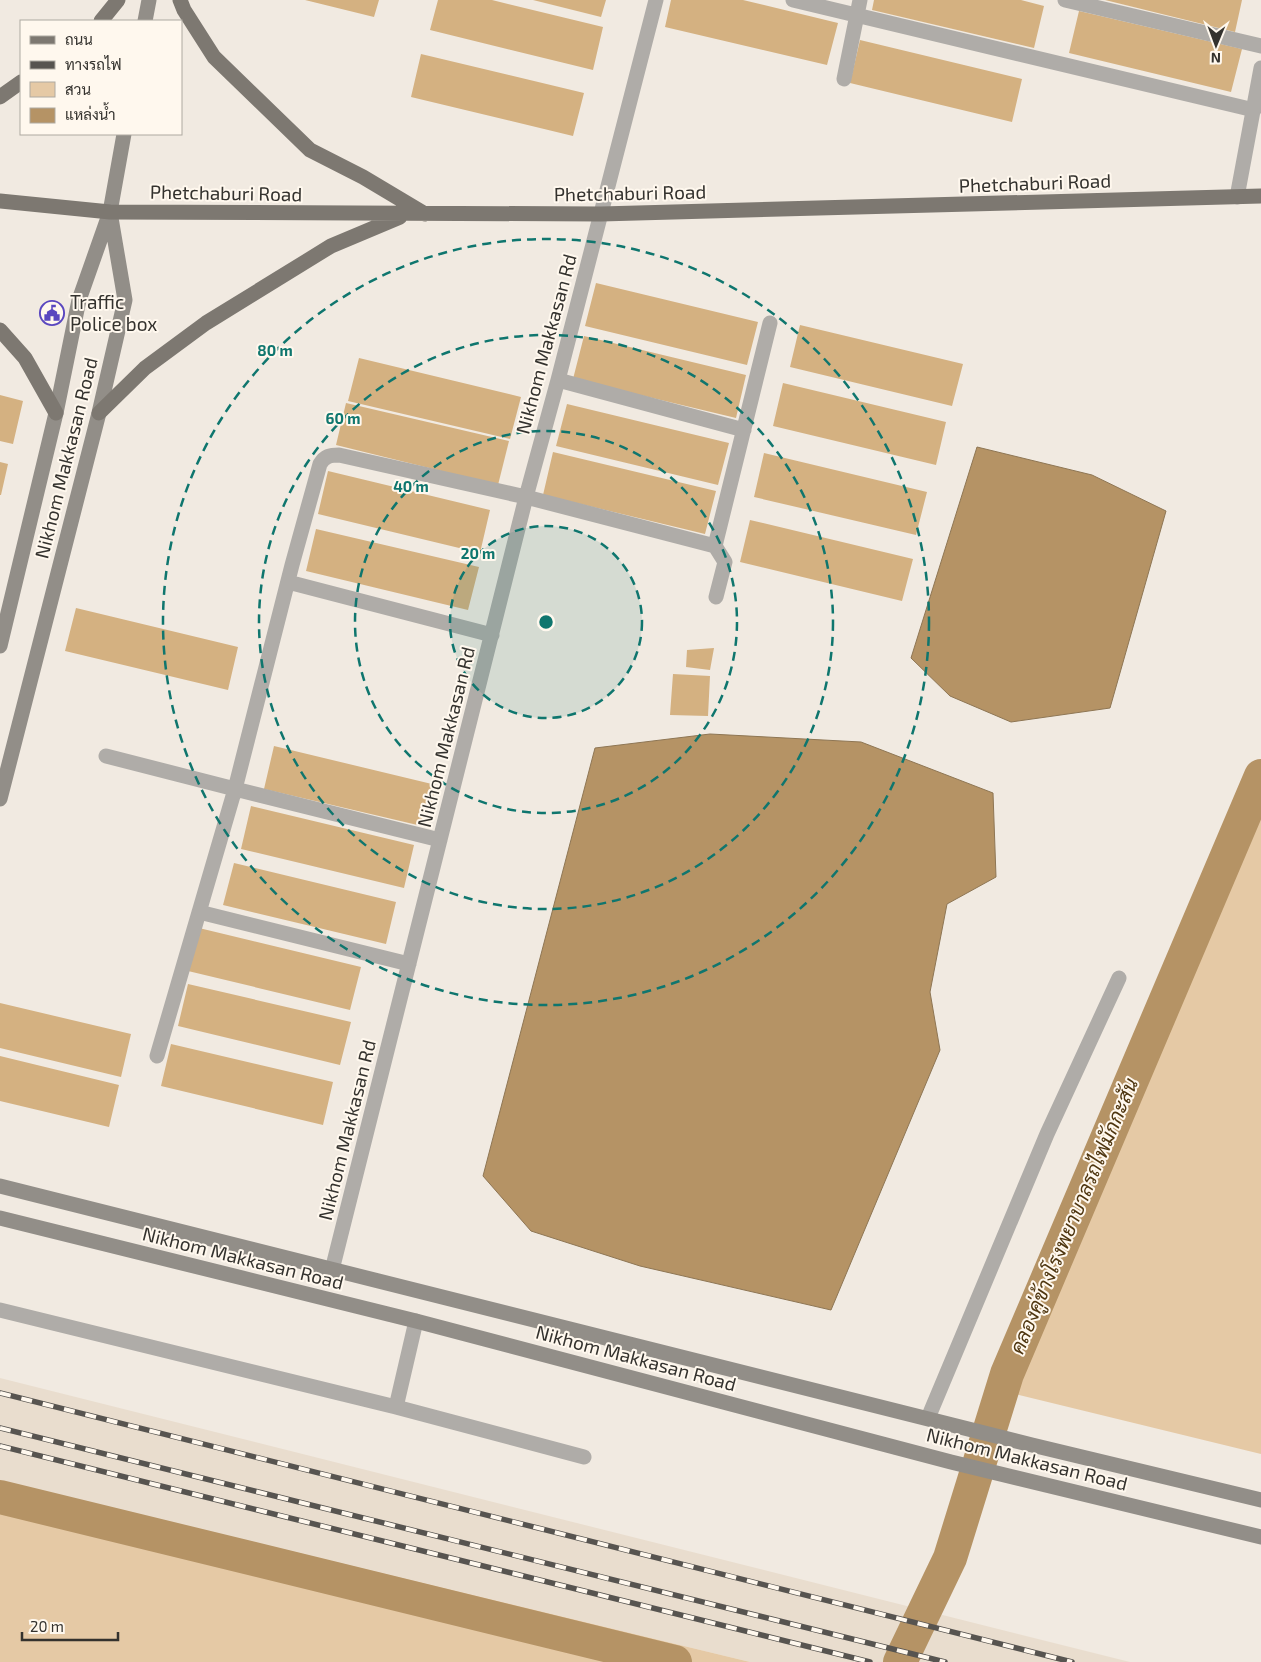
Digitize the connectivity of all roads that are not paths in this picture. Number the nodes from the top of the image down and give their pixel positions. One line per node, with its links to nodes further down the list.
1 (118, 0): 9 (main road)
2 (149, 0): 10 (street)
3 (180, 0): 23 (main road)
4 (656, 0): 24 (street, Nikhom Makkasan Rd)
5 (793, 0): 8 (street)
6 (860, 0): 8 (street)
7 (1065, 0): 11 (street)
8 (856, 15): 13 (street); 16 (street)
9 (102, 20)
10 (145, 20)
11 (1261, 46)
12 (1261, 68): 16 (street)
13 (844, 79)
14 (20, 83): 15 (main road)
15 (0, 97)
16 (1254, 110): 19 (street)
17 (124, 135): 21 (street)
18 (1261, 196): 19 (main road, Phetchaburi Road)
19 (1237, 197): 24 (main road, Phetchaburi Road)
20 (0, 201): 21 (main road, Phetchaburi Road)
21 (110, 212): 22 (main road, Phetchaburi Road); 28 (street, Nikhom Makkasan Road); 29 (street, Nikhom Makkasan Road)
22 (406, 214): 23 (main road, Phetchaburi Road); 29 (main road)
23 (426, 214): 24 (main road, Phetchaburi Road)
24 (600, 214): 27 (street, Nikhom Makkasan Rd)
25 (770, 323): 30 (street)
26 (0, 330): 28 (main road)
27 (558, 380): 30 (street); 31 (street, Nikhom Makkasan Rd)
28 (56, 413): 36 (street, Nikhom Makkasan Road)
29 (99, 413): 39 (street, Nikhom Makkasan Road)
30 (744, 430): 32 (street)
31 (526, 497): 32 (street); 33 (street); 35 (street, Nikhom Makkasan Rd)
32 (715, 546): 34 (street)
33 (288, 582): 35 (street); 38 (street)
34 (716, 598)
35 (492, 635): 40 (street, Nikhom Makkasan Rd)
36 (0, 646)
37 (106, 756): 38 (street)
38 (235, 789): 40 (street); 41 (street)
39 (0, 798)
40 (440, 840): 42 (street, Nikhom Makkasan Rd)
41 (199, 912): 42 (street); 44 (street)
42 (409, 964): 47 (street, Nikhom Makkasan Rd)
43 (1118, 978): 51 (street)
44 (158, 1056)
45 (0, 1186): 47 (street, Nikhom Makkasan Road)
46 (0, 1218): 49 (street, Nikhom Makkasan Road)
47 (332, 1270): 51 (street, Nikhom Makkasan Road)
48 (0, 1310): 50 (street)
49 (416, 1321): 50 (street); 54 (street, Nikhom Makkasan Road)
50 (396, 1408): 52 (street)
51 (928, 1418): 53 (street, Nikhom Makkasan Road)
52 (584, 1457)
53 (1261, 1500)
54 (1261, 1537)

